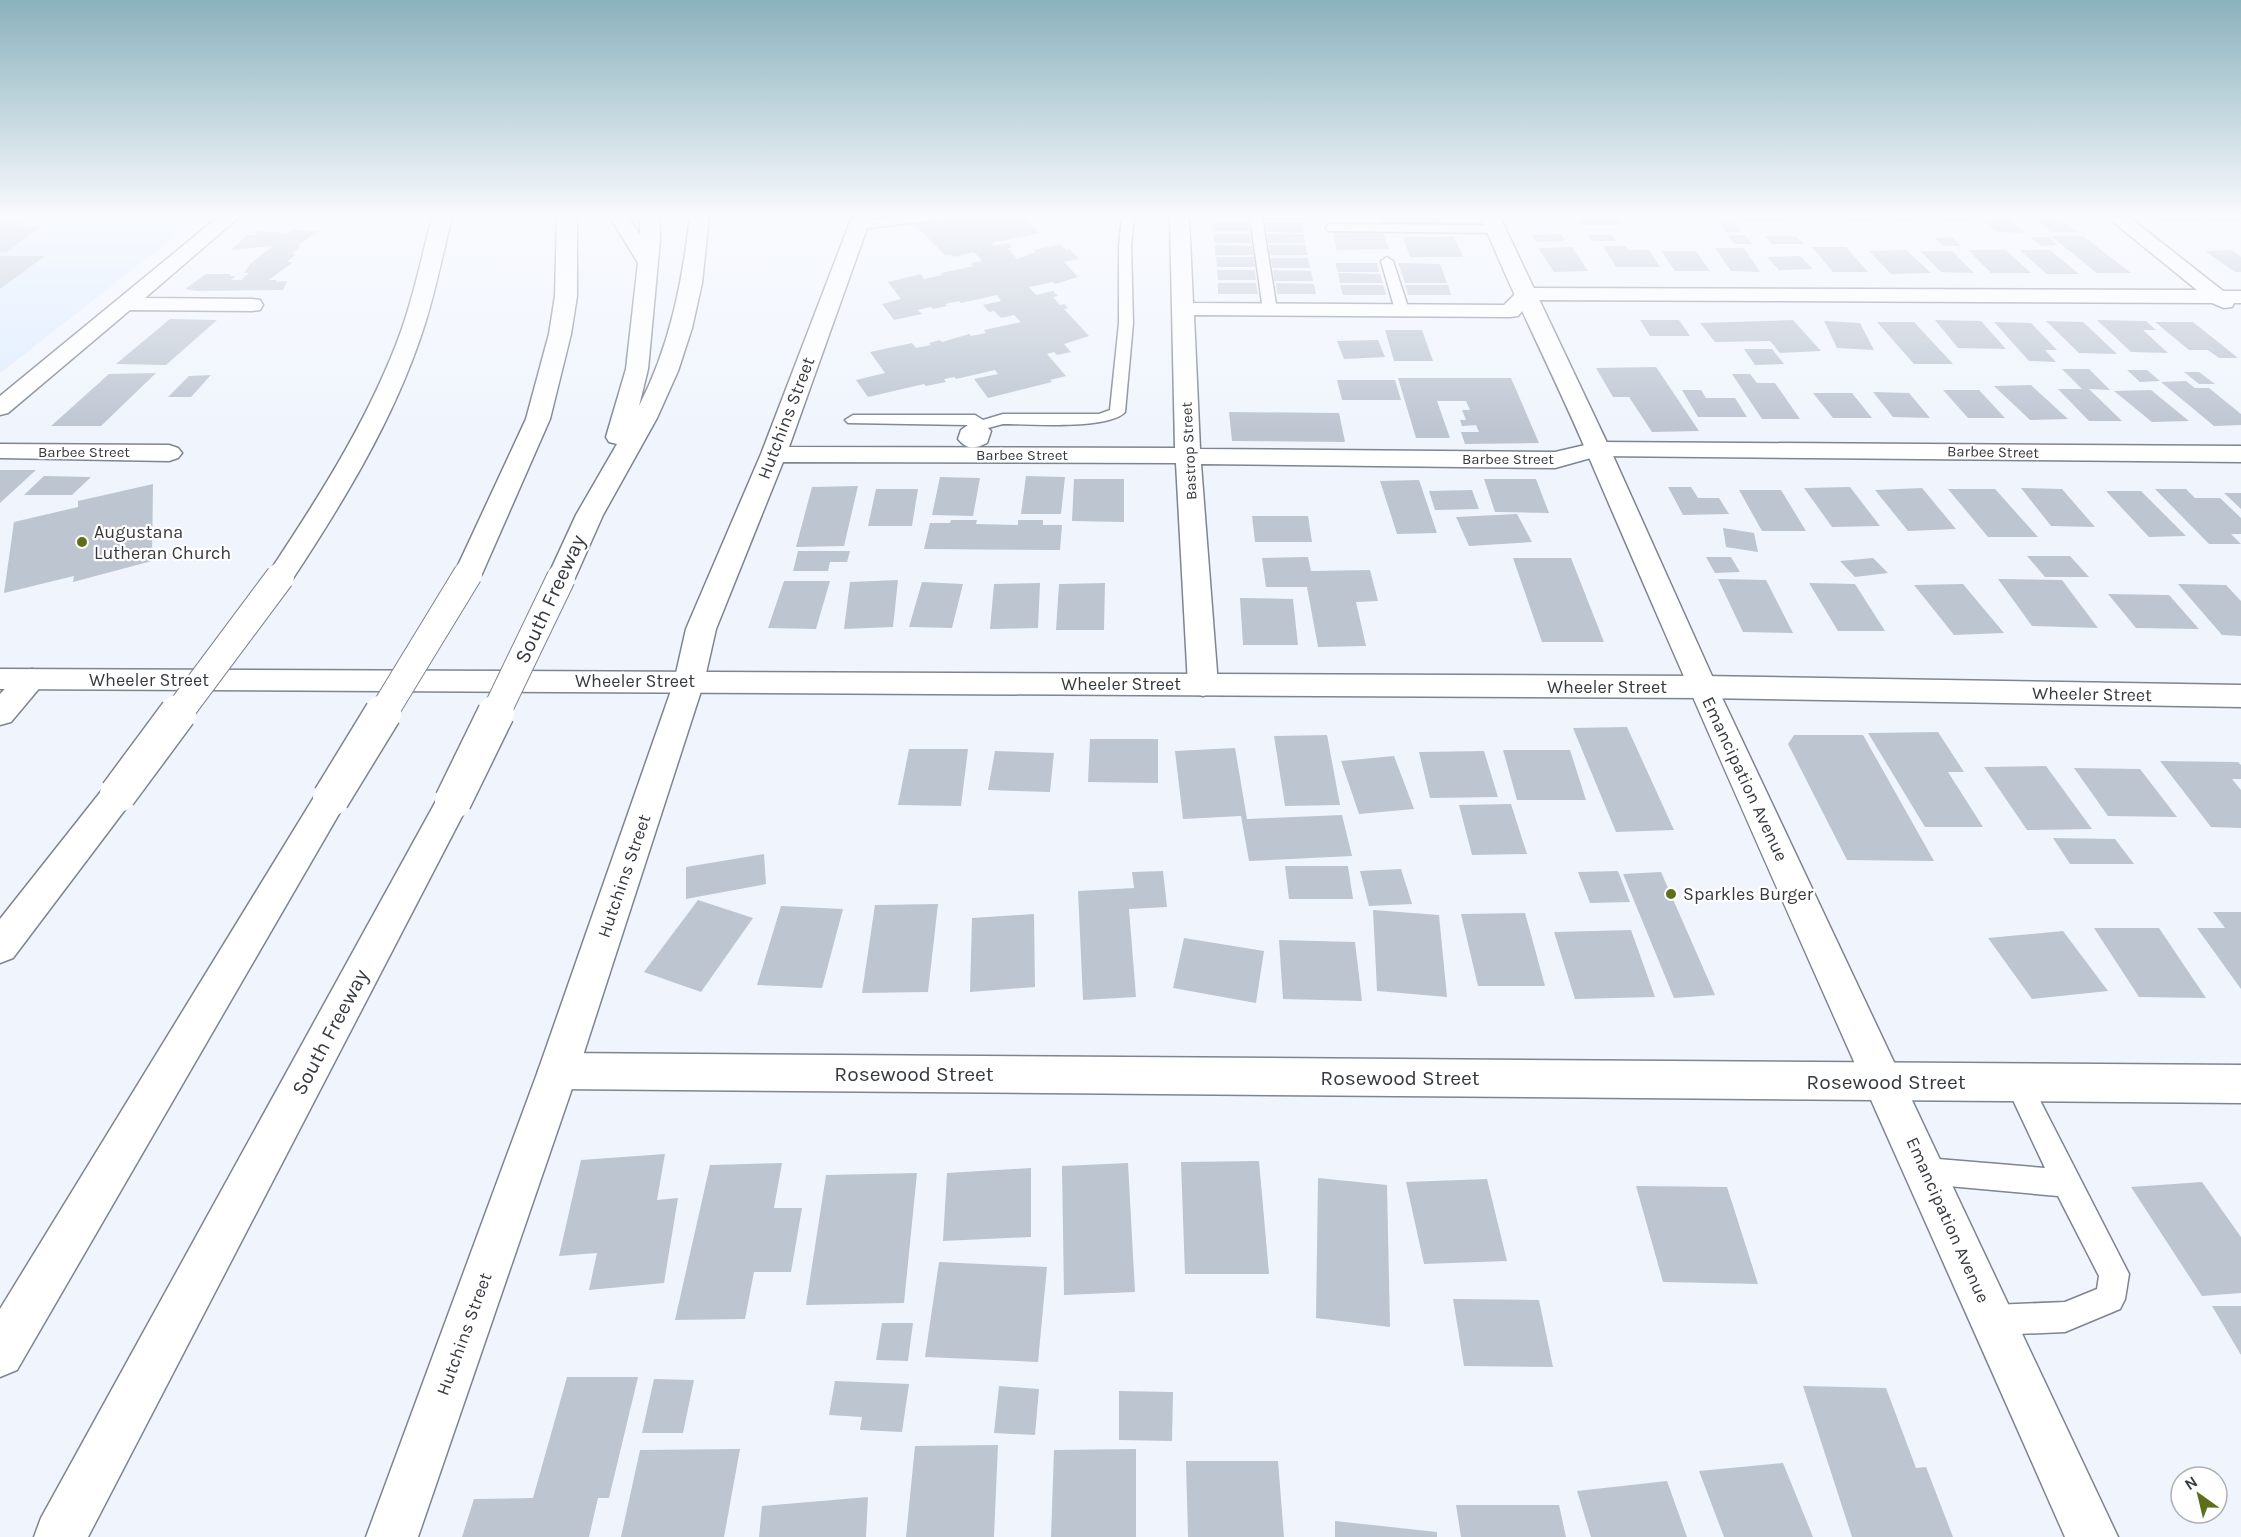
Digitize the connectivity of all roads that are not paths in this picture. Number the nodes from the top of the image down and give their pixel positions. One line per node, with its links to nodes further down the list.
1 (142, 289): 16 (main road)
2 (424, 289): 40 (main road, bridge)
3 (566, 289): 48 (main road, bridge)
4 (644, 289): 32 (main road)
5 (689, 289): 32 (main road)
6 (835, 289): 29 (main road, Hutchins Street)
7 (1126, 289): 24 (lane)
8 (1182, 289): 18 (main road, Bastrop Street)
9 (1267, 289): 19 (lane)
10 (1395, 289): 20 (lane)
11 (1523, 289): 13 (main road, Emancipation Avenue)
12 (2208, 289): 14 (main road)
13 (1526, 294): 14 (main road); 20 (main road); 26 (main road, Emancipation Avenue)
14 (2218, 297): 15 (main road); 21 (main road)
15 (2241, 297)
16 (124, 304): 17 (main road); 22 (main road)
17 (252, 305)
18 (1183, 309): 19 (main road); 31 (main road, Bastrop Street)
19 (1270, 310): 20 (main road)
20 (1402, 310)
21 (2241, 315)
22 (0, 408)
23 (852, 420): 24 (lane)
24 (977, 426): 25 (lane)
25 (972, 449): 29 (main road, Barbee Street); 31 (main road, Barbee Street)
26 (1598, 449): 30 (main road, Barbee Street); 31 (main road, Barbee Street); 37 (main road, Emancipation Avenue)
27 (0, 452): 28 (main road, Barbee Street)
28 (168, 453)
29 (774, 454): 35 (main road, Hutchins Street)
30 (2241, 454)
31 (1188, 456): 36 (main road, Bastrop Street)
32 (587, 520): 49 (main road, South Freeway, bridge)
33 (0, 679): 34 (main road, Wheeler Street)
34 (32, 679): 35 (main road, Wheeler Street); 39 (main road)
35 (689, 682): 36 (main road, Wheeler Street); 41 (main road, Hutchins Street)
36 (1203, 685): 37 (main road, Wheeler Street)
37 (1702, 687): 38 (main road, Wheeler Street); 42 (main road, Emancipation Avenue)
38 (2241, 696)
39 (0, 714)
40 (0, 948)
41 (558, 1071): 42 (main road, Rosewood Street); 50 (main road, Hutchins Street)
42 (1885, 1082): 43 (main road, Rosewood Street); 45 (main road, Emancipation Avenue)
43 (2018, 1083): 44 (main road, Rosewood Street); 46 (lane)
44 (2241, 1084)
45 (1926, 1172): 46 (lane); 47 (main road, Emancipation Avenue)
46 (2066, 1183): 47 (lane)
47 (1994, 1320): 51 (main road, Emancipation Avenue)
48 (0, 1353)
49 (60, 1537)
50 (392, 1537)
51 (2092, 1537)

